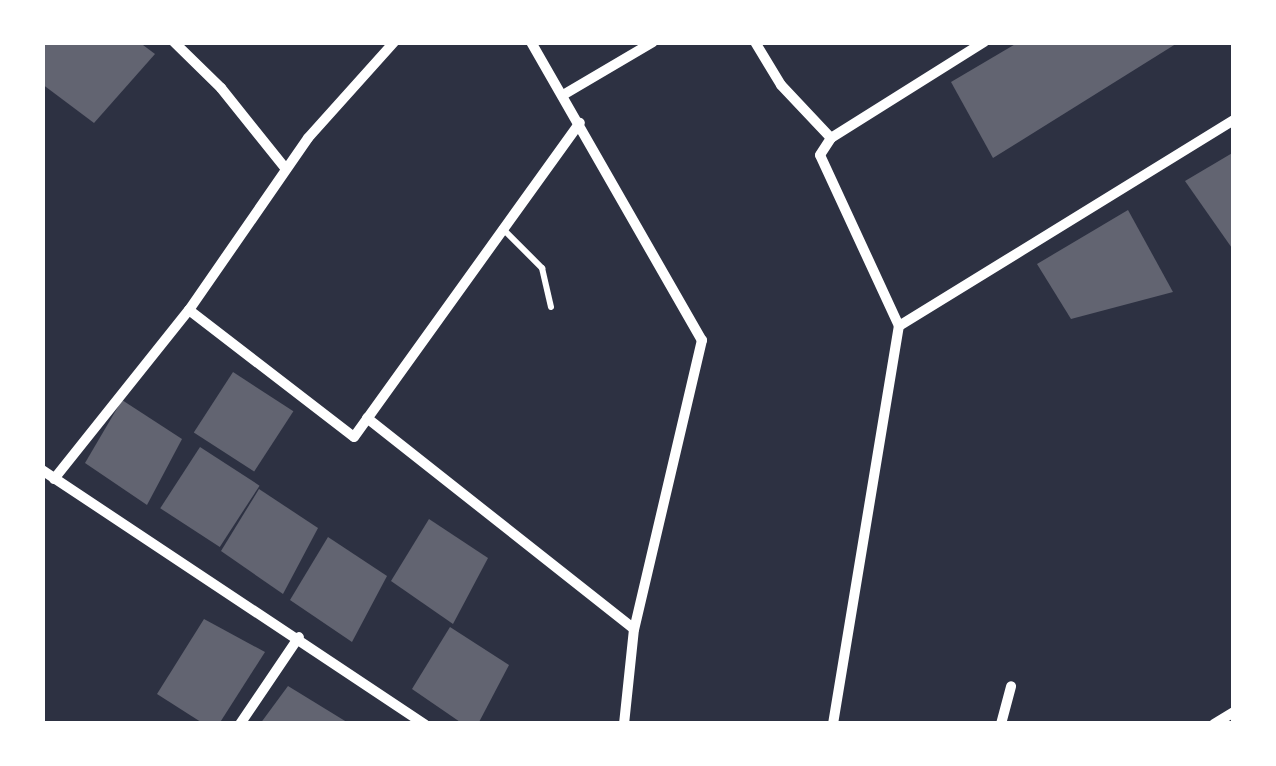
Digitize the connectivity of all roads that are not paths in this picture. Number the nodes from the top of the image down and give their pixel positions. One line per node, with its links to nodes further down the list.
1 (394, 42): 11 (street)
2 (532, 42): 7 (street)
3 (653, 42): 7 (street)
4 (755, 42): 10 (street)
5 (177, 43): 11 (street)
6 (977, 44): 10 (street)
7 (563, 95): 9 (street)
8 (1234, 120): 15 (street)
9 (580, 123): 12 (street); 19 (street)
10 (831, 138): 15 (street)
11 (286, 169): 14 (street)
12 (501, 227): 13 (lane); 16 (street)
13 (551, 307)
14 (189, 310): 16 (street); 18 (street)
15 (899, 326): 26 (street)
16 (366, 418): 19 (street)
17 (42, 470): 18 (street)
18 (54, 478): 20 (street)
19 (634, 629): 25 (street)
20 (299, 637): 23 (street); 24 (street)
21 (1011, 686): 27 (street)
22 (1234, 712): 28 (street)
23 (240, 724)
24 (426, 724)
25 (624, 724)
26 (832, 724)
27 (1002, 724)
28 (1214, 724)

